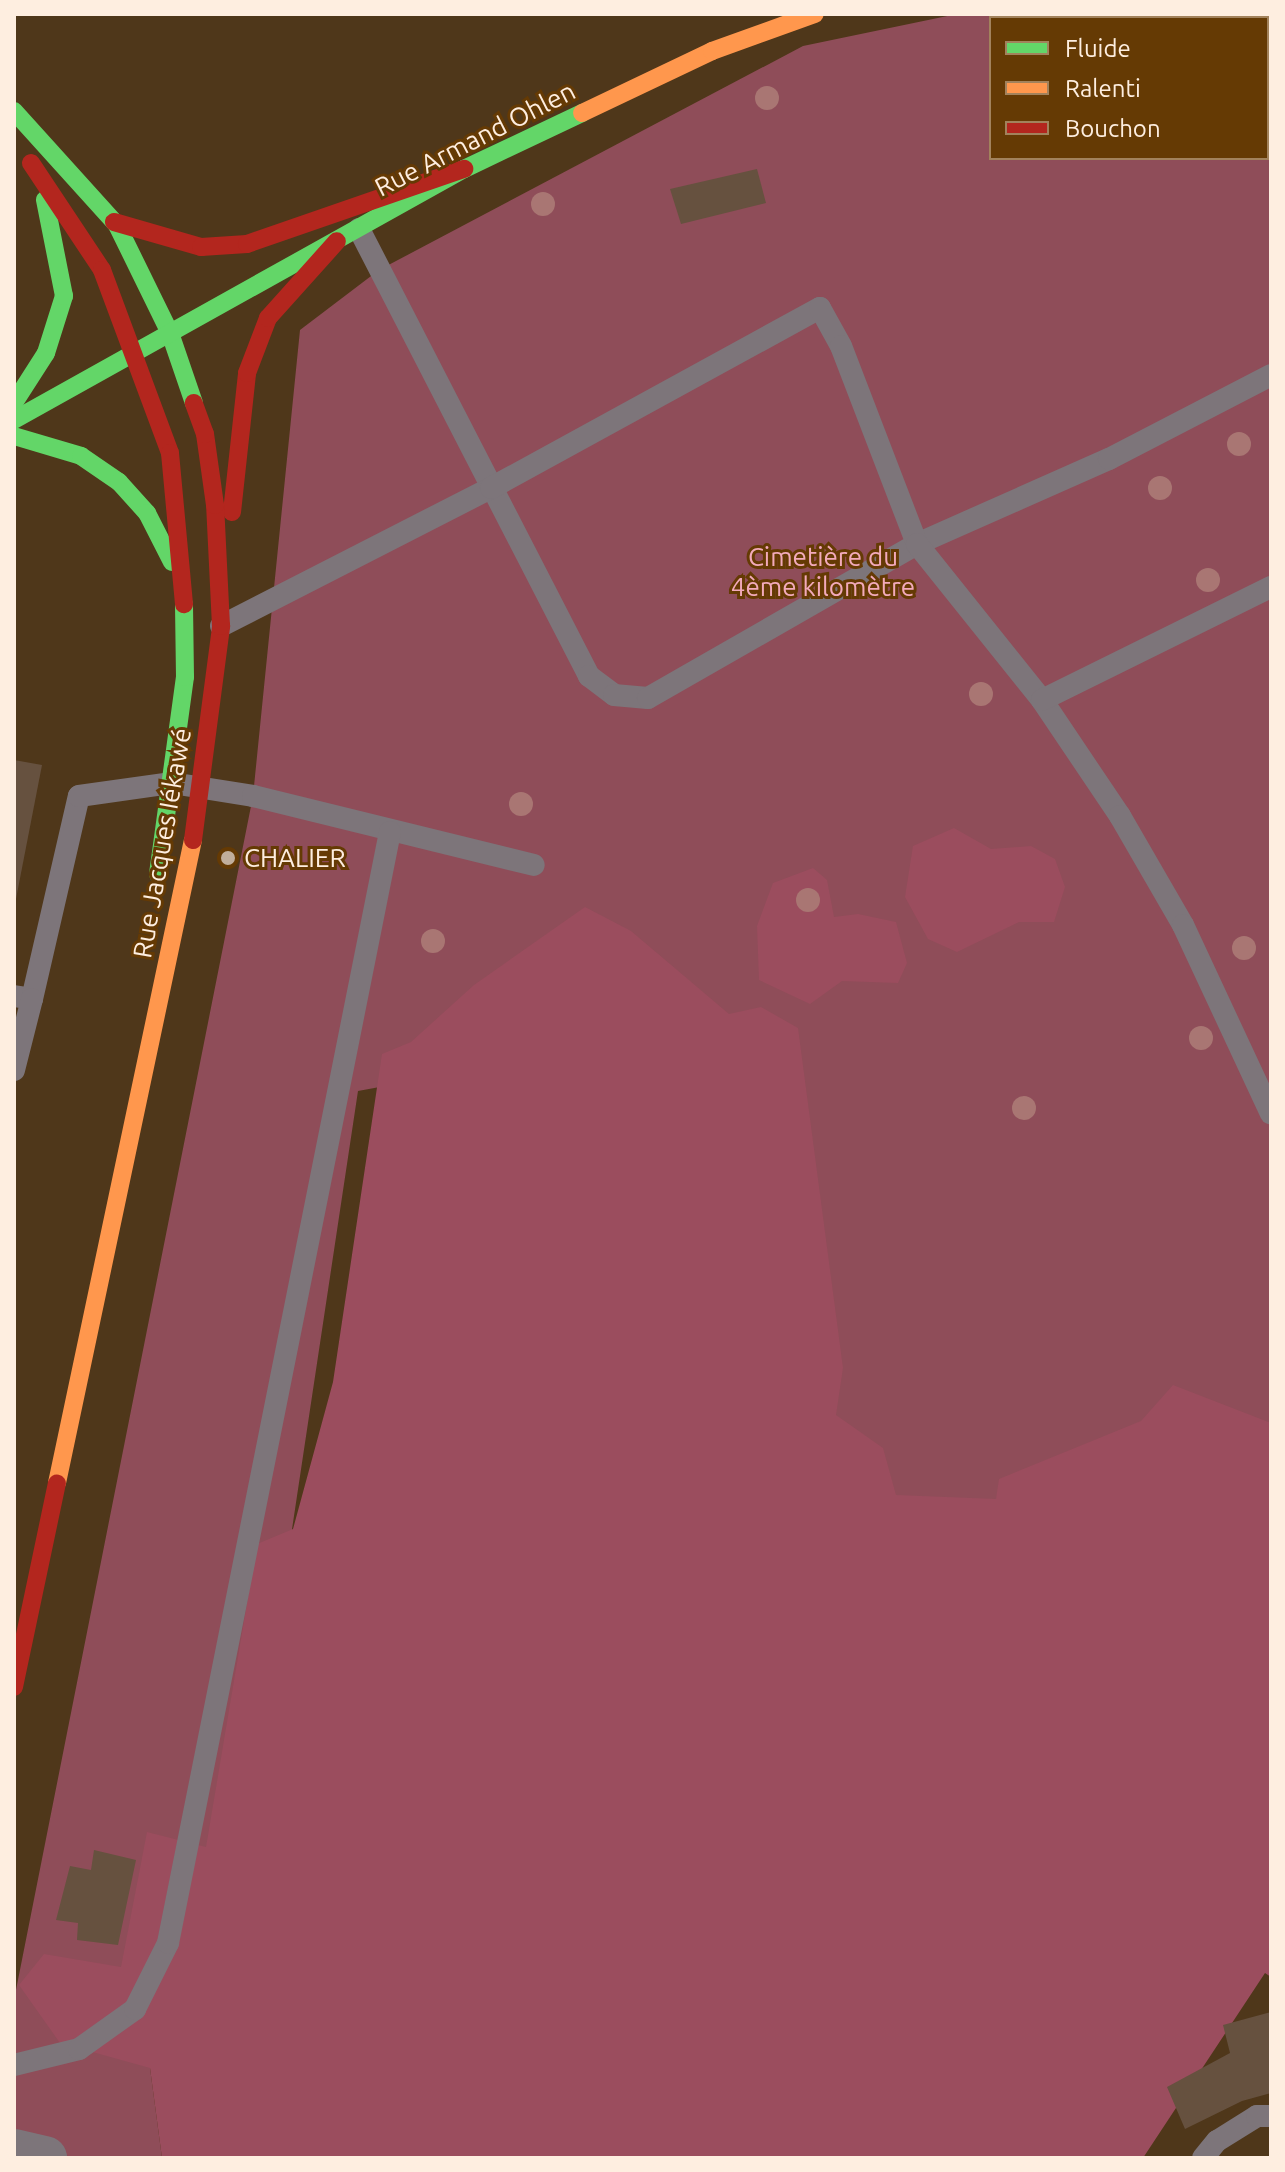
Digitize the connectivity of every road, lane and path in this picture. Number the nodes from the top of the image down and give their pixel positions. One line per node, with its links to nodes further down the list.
1 (815, 14): 4 (main road, Rue Armand Ohlen)
2 (14, 111): 6 (main road, Rue Jacques Iékawé)
3 (14, 137): 5 (main road, Rue Jacques Iékawé)
4 (464, 169): 6 (main road); 7 (main road, Rue Armand Ohlen)
5 (41, 178): 10 (main road, Rue Jacques Iékawé); 12 (main road)
6 (114, 222): 9 (main road, Rue Jacques Iékawé)
7 (359, 229): 8 (main road, Rue Armand Ohlen); 15 (lane)
8 (337, 241): 9 (main road, Rue Armand Ohlen); 19 (main road)
9 (170, 333): 10 (main road, Rue Armand Ohlen); 19 (main road, Rue Jacques Iékawé)
10 (136, 352): 13 (main road, Rue Armand Ohlen); 17 (main road, Rue Jacques Iékawé)
11 (1271, 375): 16 (lane)
12 (14, 403)
13 (14, 420)
14 (14, 436): 17 (main road)
15 (491, 488): 16 (lane); 16 (lane); 19 (lane)
16 (917, 544): 20 (lane)
17 (184, 585): 21 (main road, Rue Jacques Iékawé)
18 (1271, 587): 20 (lane)
19 (221, 626): 22 (main road, Rue Jacques Iékawé)
20 (1042, 700): 29 (lane)
21 (172, 783): 22 (lane); 25 (main road, Rue Jacques Iékawé); 27 (lane)
22 (203, 790): 23 (lane); 30 (main road, Rue Jacques Iékawé)
23 (390, 832): 24 (lane); 32 (lane)
24 (534, 865)
25 (155, 893)
26 (141, 987): 30 (main road, Rue Jacques Iékawé)
27 (23, 997): 28 (lane)
28 (14, 1070)
29 (1271, 1114)
30 (86, 1347): 31 (main road, Rue Jacques Iékawé)
31 (14, 1687)
32 (14, 2065)
33 (1271, 2116): 36 (lane)
34 (14, 2151): 35 (street)
35 (45, 2158)
36 (1203, 2158)

